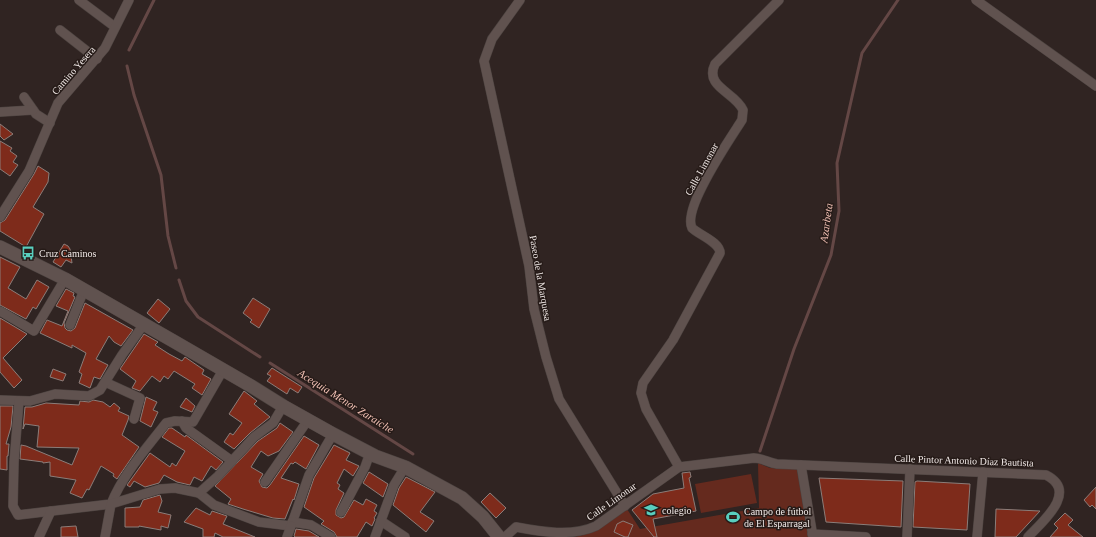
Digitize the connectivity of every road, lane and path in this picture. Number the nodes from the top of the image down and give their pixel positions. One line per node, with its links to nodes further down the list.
1 (79, 0): 6 (street)
2 (129, 0): 6 (street, Camino Yesera)
3 (520, 0): 40 (street, Paseo de la Marquesa)
4 (779, 0): 34 (street, Calle Limonar)
5 (976, 0): 9 (street)
6 (116, 27): 8 (street, Camino Yesera)
7 (60, 30): 8 (street)
8 (97, 58): 13 (street, Camino Yesera)
9 (1096, 86)
10 (24, 97): 11 (street)
11 (33, 110): 12 (street); 13 (street)
12 (0, 112)
13 (50, 123): 14 (street, Camino Yesera)
14 (0, 217)
15 (0, 247): 16 (main road)
16 (65, 279): 17 (main road); 18 (street)
17 (84, 290): 19 (main road); 20 (street)
18 (0, 311)
19 (144, 324): 21 (main road); 22 (street)
20 (70, 325)
21 (223, 370): 25 (main road); 28 (street)
22 (105, 382): 24 (street); 26 (street)
23 (0, 400): 24 (street)
24 (19, 400): 41 (street)
25 (283, 406): 27 (main road); 31 (street)
26 (134, 419)
27 (308, 420): 29 (main road); 37 (street)
28 (182, 421): 31 (street); 39 (street)
29 (333, 434): 30 (main road); 44 (street)
30 (370, 453): 33 (main road); 42 (street)
31 (232, 461): 38 (street)
32 (801, 465): 34 (street, Calle Limonar); 35 (street, Calle Pintor Antonio Díaz Bautista); 45 (street)
33 (405, 467): 43 (street); 52 (main road)
34 (679, 467): 40 (street, Calle Limonar)
35 (910, 469): 36 (street, Calle Pintor Antonio Díaz Bautista); 55 (street)
36 (983, 472): 56 (street); 57 (street, Calle Pintor Antonio Díaz Bautista)
37 (265, 482)
38 (199, 493): 39 (street); 44 (street)
39 (111, 504): 41 (street); 47 (street)
40 (625, 506): 53 (street, Calle Limonar)
41 (51, 511): 46 (street)
42 (341, 512)
43 (381, 521): 50 (street); 51 (street)
44 (292, 524): 48 (street); 49 (street)
45 (813, 536): 54 (street)
46 (39, 537)
47 (105, 537)
48 (287, 537)
49 (331, 537)
50 (375, 537)
51 (405, 537)
52 (499, 537)
53 (505, 537)
54 (866, 537)
55 (907, 537)
56 (977, 537)
57 (1028, 537)

